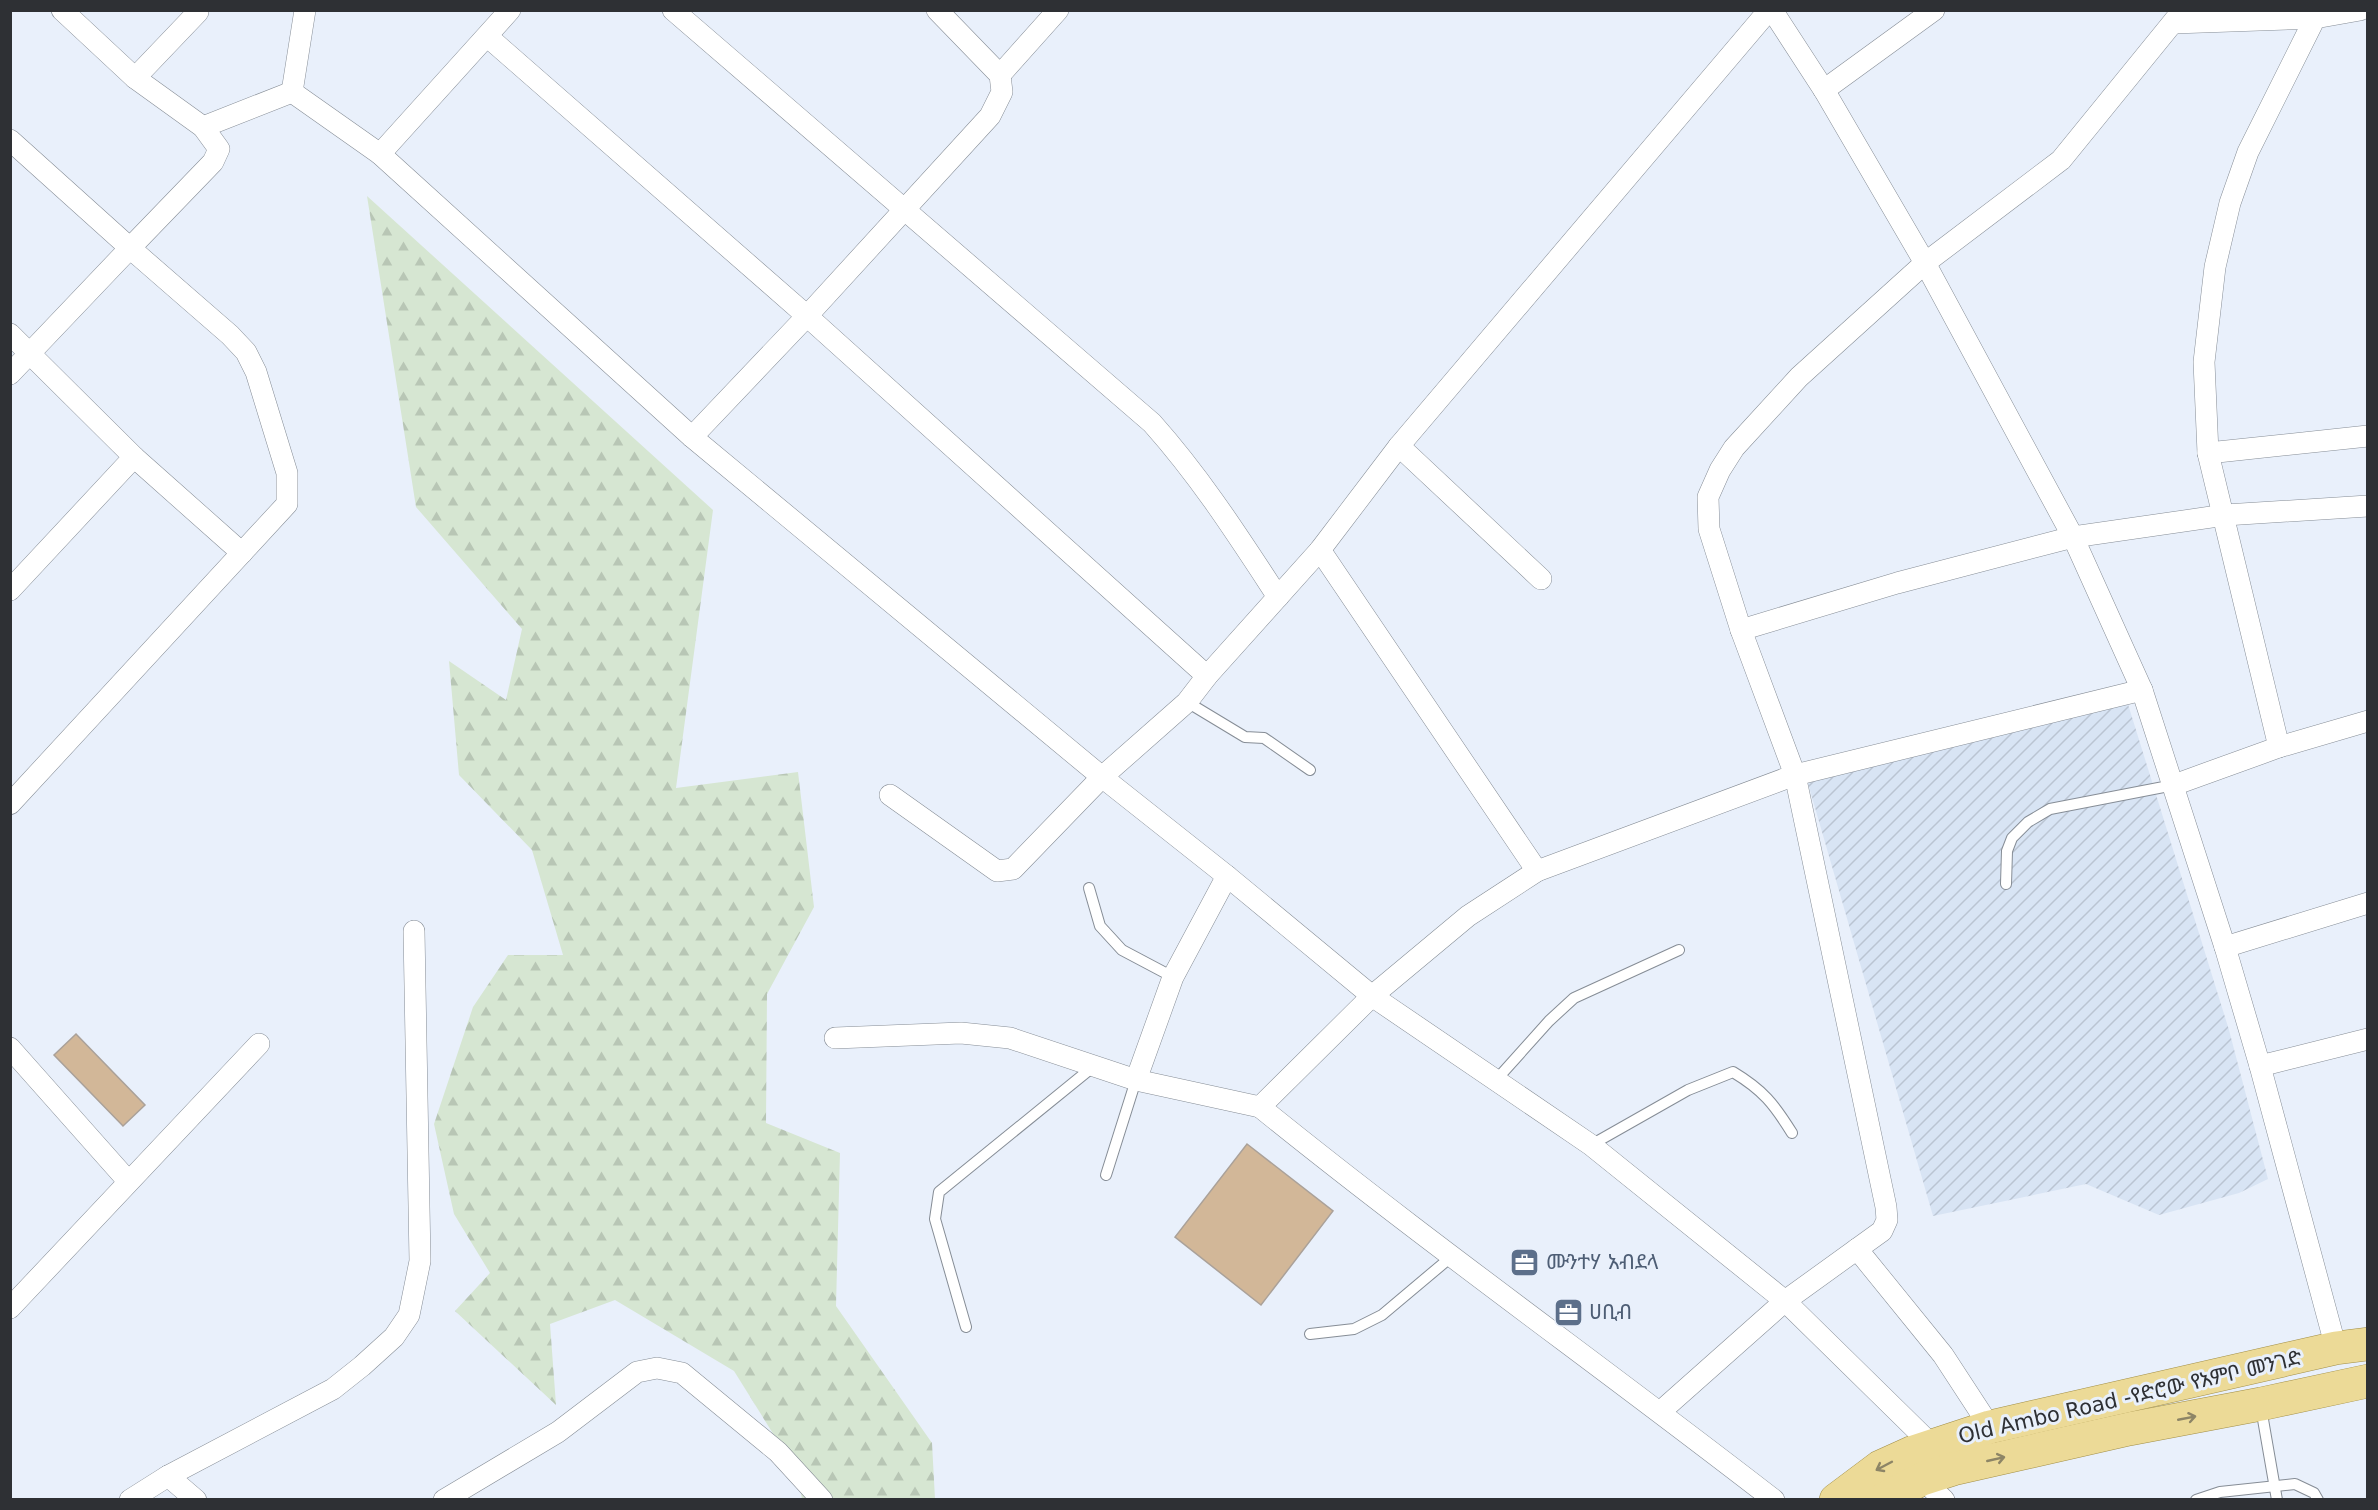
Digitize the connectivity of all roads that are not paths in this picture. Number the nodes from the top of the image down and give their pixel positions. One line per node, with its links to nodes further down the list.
1 (62, 10): 15 (street)
2 (305, 10): 17 (street)
3 (510, 10): 13 (street)
4 (673, 10): 21 (street)
5 (937, 10): 14 (street)
6 (1058, 10): 14 (street)
7 (1771, 10): 16 (street); 30 (street)
8 (1934, 10): 16 (street)
9 (2360, 10): 11 (street)
10 (198, 12): 15 (street)
11 (2316, 14): 12 (street); 31 (street)
12 (2178, 17): 23 (street)
13 (488, 37): 20 (street); 24 (street)
14 (1000, 75): 21 (street)
15 (135, 78): 18 (street)
16 (1824, 90): 23 (street)
17 (292, 92): 18 (street); 20 (street)
18 (203, 127): 22 (street)
19 (10, 140): 22 (street)
20 (380, 154): 28 (street)
21 (904, 211): 24 (street); 40 (street)
22 (130, 248): 26 (street); 37 (street)
23 (1925, 263): 35 (street); 41 (street)
24 (807, 316): 28 (street); 42 (street)
25 (10, 334): 26 (street)
26 (31, 352): 27 (street); 32 (street)
27 (10, 374)
28 (692, 436): 49 (street)
29 (2367, 436): 31 (street)
30 (1399, 446): 36 (street); 38 (street)
31 (2208, 453): 34 (street)
32 (134, 457): 37 (street); 39 (street)
33 (2367, 506): 34 (street)
34 (2225, 515): 35 (street); 46 (street)
35 (2073, 537): 41 (street); 43 (street)
36 (1320, 550): 40 (street); 53 (street)
37 (242, 553): 52 (street)
38 (1541, 579)
39 (10, 590)
40 (1278, 597): 42 (street)
41 (1741, 630): 48 (street)
42 (1207, 676): 44 (street)
43 (2142, 690): 48 (street); 50 (street)
44 (1187, 702): 47 (lane); 49 (street)
45 (2367, 721): 46 (street)
46 (2279, 747): 50 (street)
47 (1310, 770)
48 (1795, 775): 53 (street); 76 (street)
49 (1102, 777): 51 (street); 54 (street)
50 (2174, 785): 55 (lane); 59 (street)
51 (890, 795)
52 (10, 804)
53 (1537, 871): 62 (street)
54 (1227, 876): 61 (street); 62 (street)
55 (2006, 884)
56 (1089, 888): 61 (lane)
57 (2367, 903): 59 (street)
58 (414, 931): 88 (street)
59 (2225, 947): 68 (street)
60 (1679, 950): 69 (lane)
61 (1173, 977): 70 (street)
62 (1372, 996): 69 (street); 71 (street)
63 (835, 1038): 67 (street)
64 (2367, 1039): 68 (street)
65 (259, 1044): 75 (street)
66 (10, 1048): 75 (street)
67 (1094, 1066): 70 (street); 80 (lane)
68 (2260, 1066): 82 (street)
69 (1497, 1079): 73 (street)
70 (1136, 1080): 71 (street); 74 (lane)
71 (1260, 1107): 77 (street)
72 (1792, 1133): 73 (lane)
73 (1591, 1145): 78 (street)
74 (1106, 1175)
75 (128, 1181): 79 (street)
76 (1857, 1249): 78 (street); 86 (street)
77 (1451, 1257): 81 (lane); 85 (street)
78 (1785, 1301): 85 (street); 87 (street)
79 (10, 1308)
80 (966, 1327)
81 (1310, 1334)
82 (2352, 1346): 86 (main road, Old Ambo Road -የድሮው የአምቦ መንገድ)
83 (2367, 1381): 84 (main road, Old Ambo Road -የድሮው የአምቦ መንገድ)
84 (2260, 1404): 87 (main road, Old Ambo Road -የድሮው የአምቦ መንገድ, one-way to 84); 89 (lane)
85 (1660, 1412): 95 (street)
86 (1990, 1427): 87 (main road, Old Ambo Road -የድሮው የአምቦ መንገድ)
87 (1943, 1457): 90 (main road, Old Ambo Road -የድሮው የአምቦ መንገድ); 96 (main road, Old Ambo Road -የድሮው የአምቦ መንገድ, one-way to 96)
88 (168, 1476): 91 (street); 92 (street)
89 (2275, 1486): 98 (lane); 99 (lane); 100 (lane)
90 (1933, 1489): 97 (main road, Old Ambo Road -የድሮው የአምቦ መንገድ)
91 (130, 1500)
92 (196, 1500)
93 (444, 1500): 94 (street)
94 (822, 1500)
95 (1774, 1500)
96 (1836, 1500)
97 (1882, 1500)
98 (2196, 1500)
99 (2277, 1500)
100 (2318, 1500)

